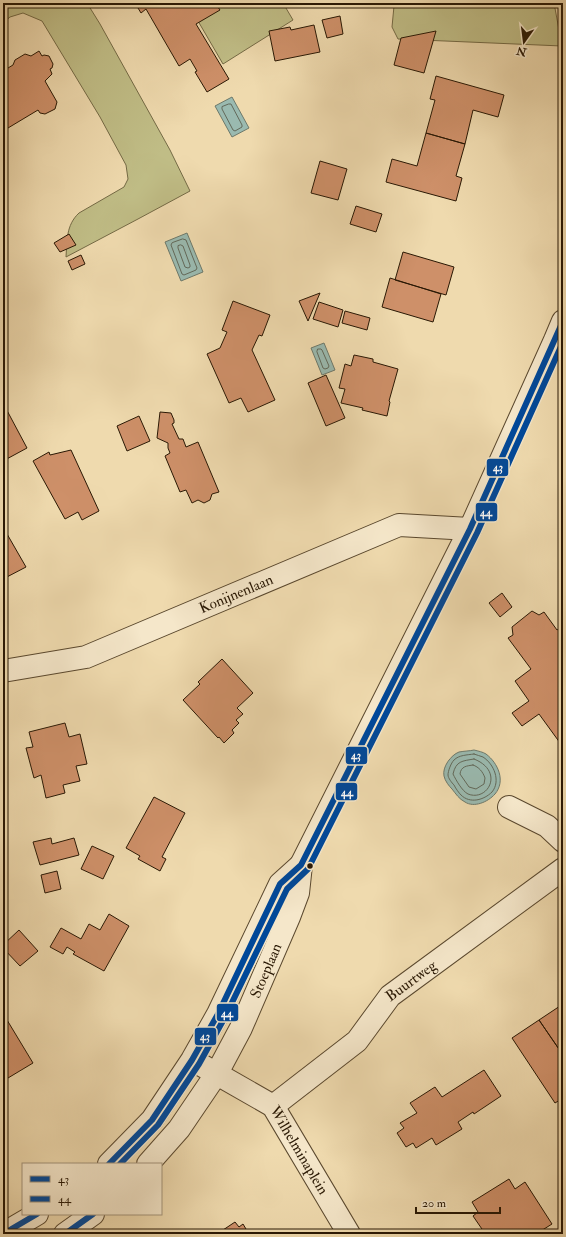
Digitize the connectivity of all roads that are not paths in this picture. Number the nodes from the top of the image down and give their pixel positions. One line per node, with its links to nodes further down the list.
1 (563, 321): 2 (street, Stoeplaan)
2 (470, 529): 3 (street, Konijnenlaan); 6 (street, Stoeplaan)
3 (3, 671)
4 (508, 807): 5 (street)
5 (563, 841)
6 (302, 865): 8 (street, Stoeplaan); 9 (street, Stoeplaan)
7 (563, 869): 10 (street, Buurtweg)
8 (192, 1060): 9 (street, Wilhelminaplein); 11 (street, Stoeplaan)
9 (217, 1073): 10 (street, Wilhelminaplein); 12 (street, Stoeplaan)
10 (273, 1106): 17 (street, Wilhelminaplein)
11 (110, 1163)
12 (149, 1163)
13 (35, 1215): 15 (street)
14 (92, 1215): 16 (street)
15 (3, 1234)
16 (65, 1234)
17 (349, 1234)

